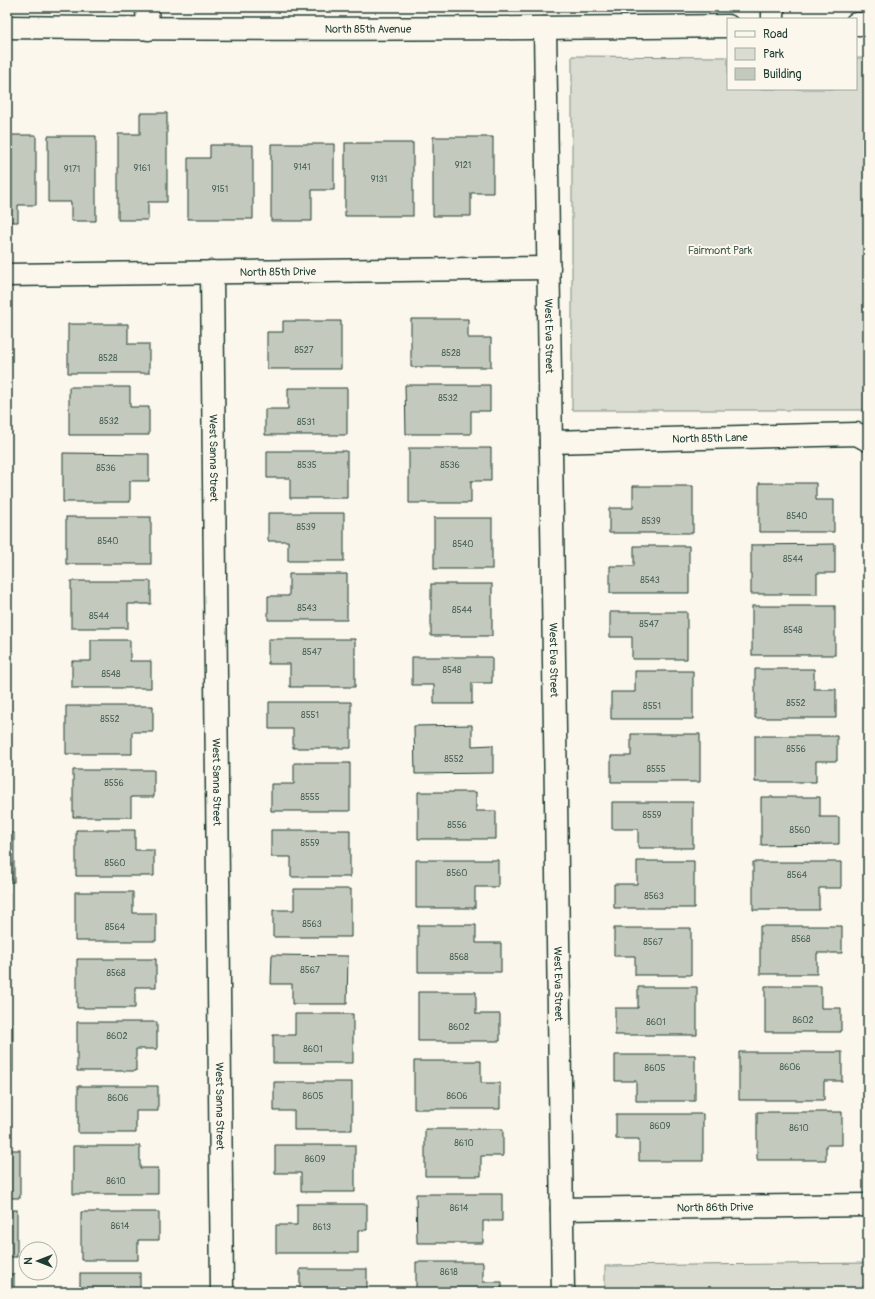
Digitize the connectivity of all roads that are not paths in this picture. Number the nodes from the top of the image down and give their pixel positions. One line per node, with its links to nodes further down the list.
1 (147, 7): 9 (street)
2 (773, 7): 3 (street)
3 (773, 18)
4 (857, 24): 5 (street)
5 (868, 24)
6 (727, 26): 8 (street, North 85th Avenue)
7 (7, 27): 9 (street, North 85th Avenue)
8 (546, 28): 9 (street, North 85th Avenue); 10 (street, West Eva Street)
9 (148, 29)
10 (549, 268): 11 (street, North 85th Drive); 14 (street, West Eva Street)
11 (212, 272): 12 (street, North 85th Drive); 17 (street, West Sanna Street)
12 (7, 275)
13 (868, 440): 14 (street, North 85th Lane)
14 (551, 442): 16 (street, West Eva Street)
15 (868, 1205): 16 (street, North 86th Drive)
16 (562, 1209): 18 (street, West Eva Street)
17 (222, 1292)
18 (563, 1292)

